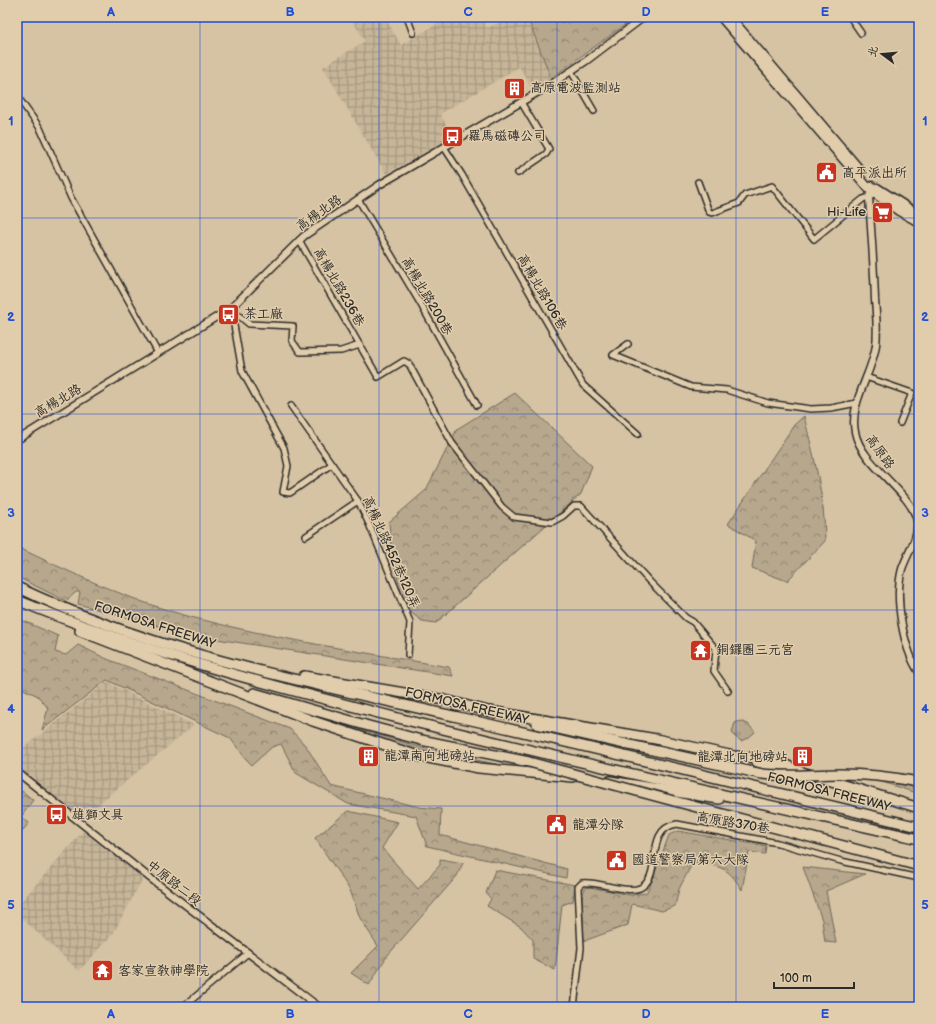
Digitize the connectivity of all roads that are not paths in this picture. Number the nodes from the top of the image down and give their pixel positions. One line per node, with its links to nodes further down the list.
1 (644, 17): 8 (street, 高楊北路)
2 (721, 17): 15 (main road)
3 (730, 17): 15 (main road)
4 (850, 17): 6 (street)
5 (409, 18): 7 (street)
6 (861, 33)
7 (413, 34)
8 (571, 71): 10 (street, 高楊北路); 11 (street)
9 (17, 96): 23 (street)
10 (521, 102): 12 (street, 高楊北路); 13 (street)
11 (594, 111)
12 (444, 147): 16 (street, 高楊北路); 29 (street, 高楊北路106巷)
13 (518, 173)
14 (698, 182): 15 (street)
15 (872, 191): 17 (main road); 18 (main road); 24 (street, 高原路)
16 (358, 199): 19 (street, 高楊北路); 26 (street, 高楊北路200巷)
17 (919, 214)
18 (919, 222)
19 (299, 240): 20 (street, 高楊北路); 22 (street, 高楊北路236巷)
20 (231, 308): 22 (street); 23 (street, 高楊北路); 31 (street)
21 (628, 344): 25 (street)
22 (360, 345): 40 (street, 高楊北路236巷)
23 (158, 353): 30 (street, 高楊北路)
24 (866, 377): 25 (street, 高原路); 28 (street)
25 (857, 403): 38 (street, 高原路)
26 (476, 405)
27 (290, 406): 31 (street, 高楊北路452巷120弄)
28 (900, 423)
29 (638, 434)
30 (17, 440)
31 (332, 464): 32 (street, 高楊北路452巷120弄)
32 (358, 501): 33 (street); 36 (street, 高楊北路452巷120弄)
33 (306, 536)
34 (17, 587): 37 (highway, FORMOSA FREEWAY)
35 (17, 601): 39 (highway); 44 (highway, FORMOSA FREEWAY)
36 (408, 655)
37 (251, 668): 41 (highway); 46 (highway, FORMOSA FREEWAY)
38 (919, 672)
39 (210, 681): 44 (highway); 48 (highway, bridge)
40 (728, 691)
41 (490, 711): 43 (highway, bridge); 45 (highway)
42 (17, 772): 50 (street, 中原路二段)
43 (919, 782)
44 (757, 802): 47 (highway, FORMOSA FREEWAY)
45 (919, 808)
46 (919, 827)
47 (919, 839)
48 (919, 866)
49 (919, 878): 53 (street, 高原路370巷)
50 (248, 953): 51 (street); 52 (street, 中原路二段)
51 (182, 1007)
52 (320, 1007)
53 (574, 1007)

